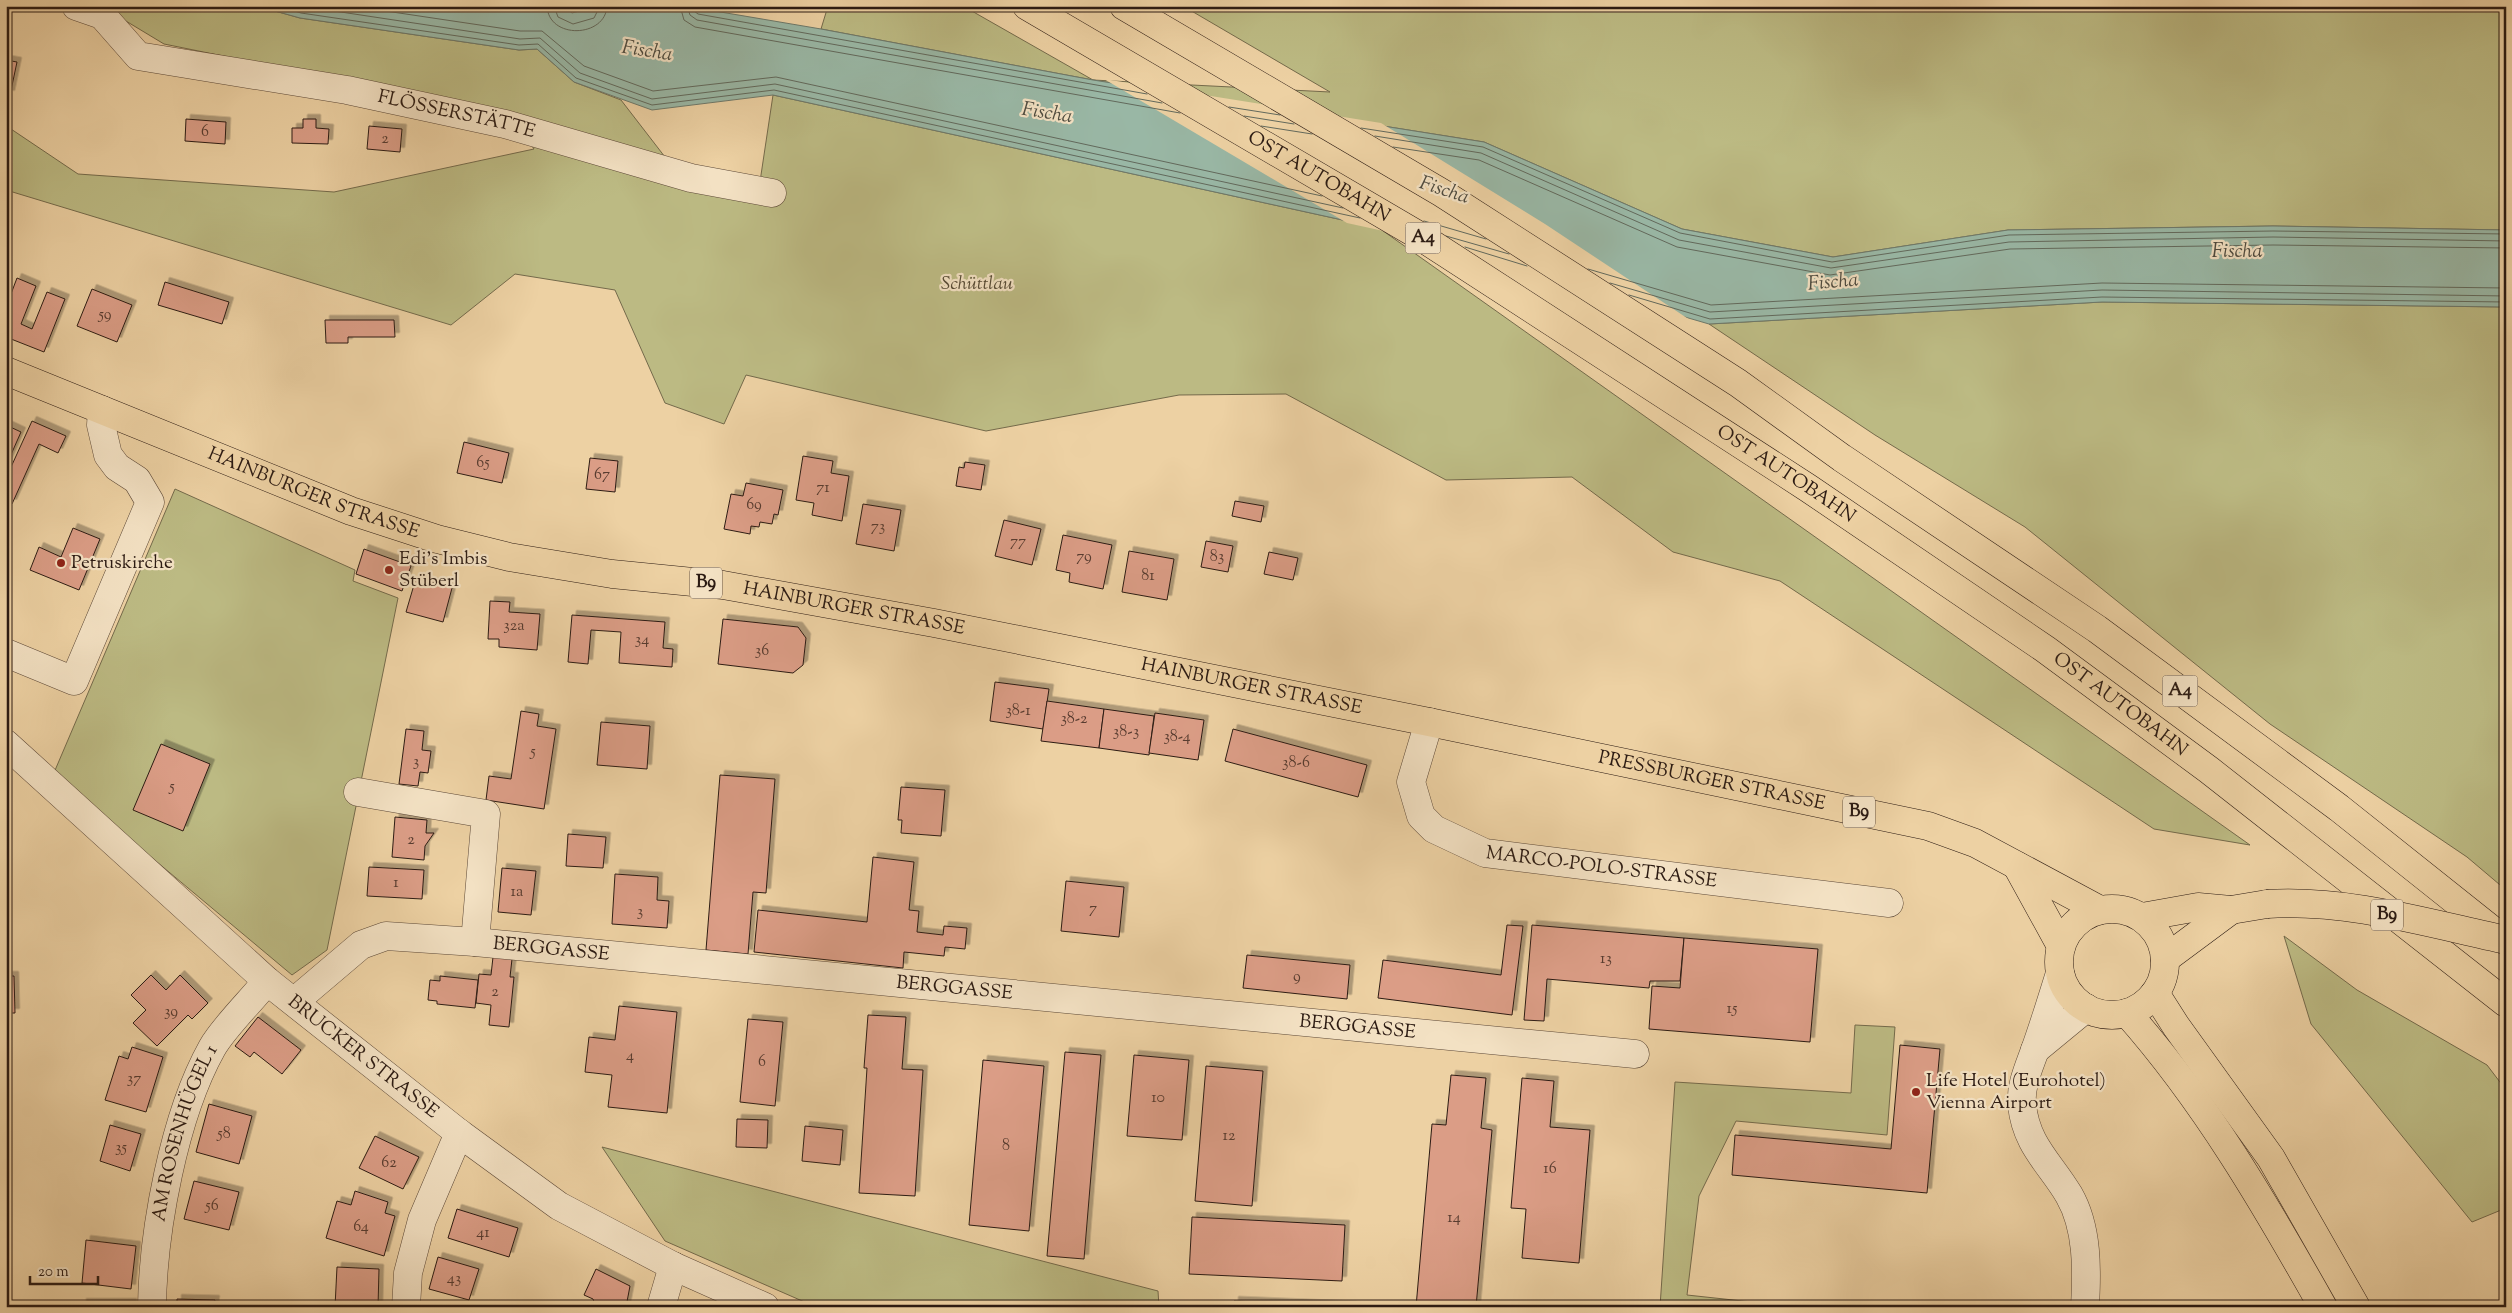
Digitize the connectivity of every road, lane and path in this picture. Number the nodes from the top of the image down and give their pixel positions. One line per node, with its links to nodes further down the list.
1 (76, 6): 4 (street, FLÖSSERSTÄTTE)
2 (1027, 6): 24 (main road, OST AUTOBAHN / A4)
3 (1124, 6): 16 (main road, A4)
4 (772, 193)
5 (6, 371): 6 (main road, HAINBURGER STRASSE / B9)
6 (102, 410): 7 (street); 8 (main road, HAINBURGER STRASSE / B9)
7 (6, 653)
8 (1429, 722): 11 (main road, PRESSBURGER STRASSE / B9); 12 (street, MARCO-POLO-STRASSE)
9 (6, 744): 21 (street, BRUCKER STRASSE)
10 (358, 792): 17 (street)
11 (2017, 866): 13 (main road, PRESSBURGER STRASSE / B9); 18 (main road)
12 (1889, 902)
13 (2100, 910): 15 (main road, B9); 18 (main road)
14 (2231, 910): 15 (main road, B9); 16 (main road, B9, bridge); 19 (main road, B9)
15 (2142, 918): 19 (main road, B9)
16 (2506, 941)
17 (475, 942): 23 (street, BERGGASSE); 28 (street, BERGGASSE)
18 (2061, 946): 20 (main road)
19 (2166, 958): 22 (main road, B9)
20 (2060, 974): 25 (main road); 27 (street)
21 (267, 981): 23 (street, BRUCKER STRASSE); 31 (street, AM ROSENHÜGEL 1)
22 (2156, 993): 26 (main road); 37 (main road)
23 (295, 1001): 29 (street, BRUCKER STRASSE)
24 (2506, 1003)
25 (2086, 1008): 26 (main road); 27 (street)
26 (2127, 1013): 36 (main road)
27 (2035, 1050): 35 (street)
28 (1635, 1054)
29 (459, 1133): 30 (street, BRUCKER STRASSE); 32 (street)
30 (673, 1266): 33 (street); 34 (street, BRUCKER STRASSE)
31 (152, 1307)
32 (406, 1307)
33 (661, 1307)
34 (764, 1307)
35 (2085, 1307)
36 (2323, 1307)
37 (2356, 1307)

